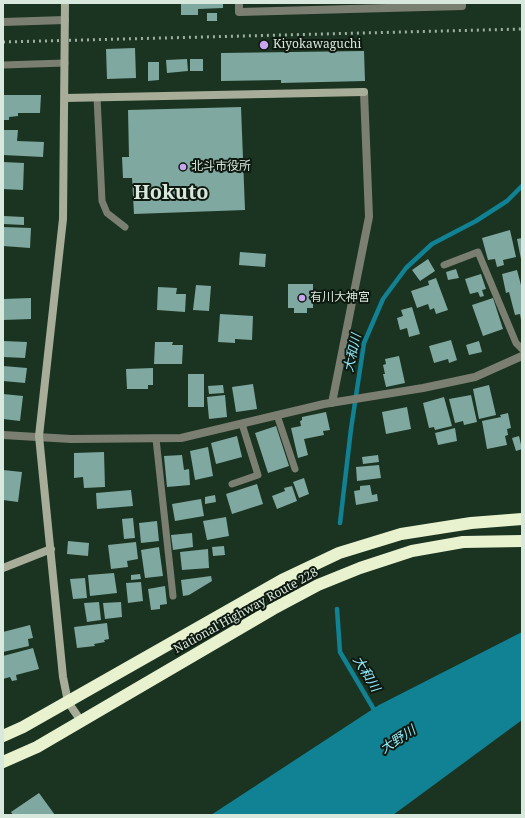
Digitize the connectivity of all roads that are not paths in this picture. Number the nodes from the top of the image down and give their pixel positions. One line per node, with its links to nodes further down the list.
1 (65, 3): 4 (street)
2 (239, 3): 3 (street)
3 (462, 3)
4 (65, 20): 5 (street); 6 (street)
5 (3, 22)
6 (65, 63): 7 (lane); 9 (street)
7 (3, 65)
8 (97, 97): 9 (street); 10 (lane); 14 (street)
9 (65, 98): 18 (street)
10 (125, 227)
11 (444, 265): 12 (lane)
12 (522, 350)
13 (522, 356): 14 (street)
14 (332, 403): 15 (street)
15 (277, 415): 16 (street); 20 (lane)
16 (242, 424): 19 (street); 21 (lane)
17 (3, 434): 18 (street)
18 (39, 436): 19 (street); 24 (street)
19 (156, 439): 26 (lane)
20 (295, 469)
21 (232, 484)
22 (522, 519): 27 (highway, National Highway Route 228)
23 (522, 541): 28 (highway, National Highway Route 228)
24 (51, 549): 25 (street); 27 (street)
25 (3, 568)
26 (173, 596)
27 (68, 702): 28 (street); 29 (highway, National Highway Route 228)
28 (81, 721): 30 (highway, National Highway Route 228)
29 (3, 736)
30 (3, 762)

